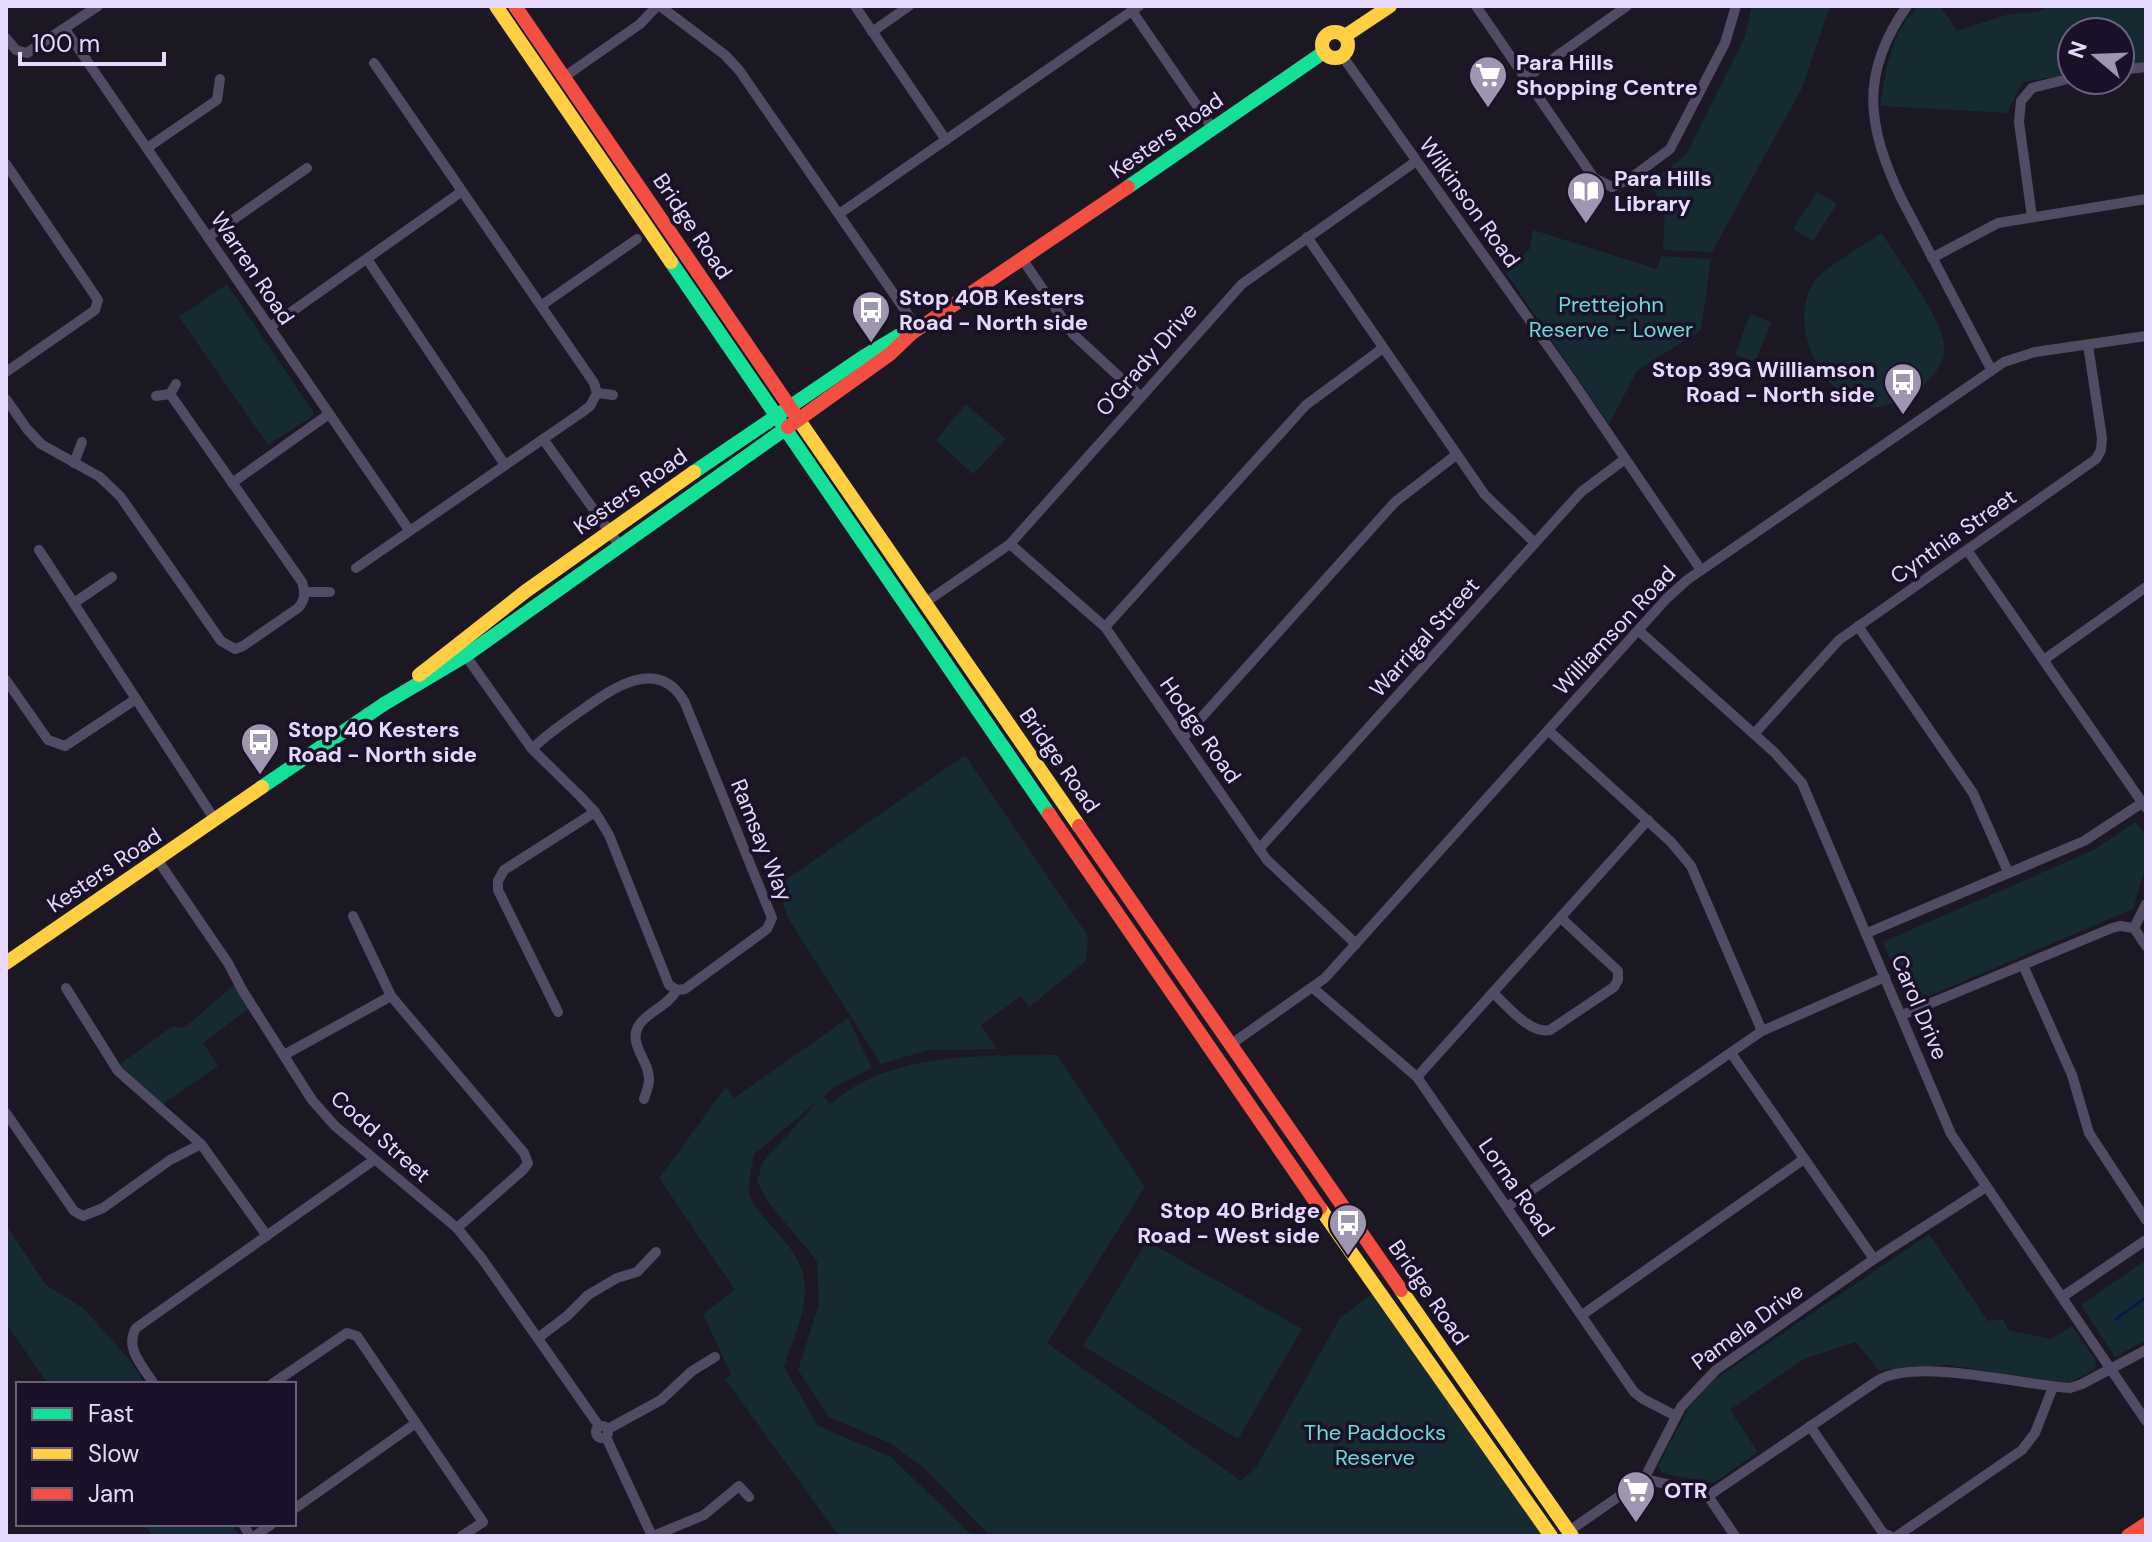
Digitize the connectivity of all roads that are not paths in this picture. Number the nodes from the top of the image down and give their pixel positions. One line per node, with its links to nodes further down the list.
1 (98, 6): 13 (street)
2 (496, 6): 24 (main road, Bridge Road)
3 (515, 6): 20 (main road, Bridge Road)
4 (658, 6): 20 (street); 33 (street)
5 (855, 6): 14 (street)
6 (909, 6): 14 (street)
7 (1390, 6): 15 (main road)
8 (1476, 6): 21 (street)
9 (1627, 6): 21 (street)
10 (1736, 6): 21 (street)
11 (1907, 6): 38 (street)
12 (1135, 8): 25 (street); 26 (street)
13 (65, 29): 16 (street); 27 (street, Warren Road)
14 (872, 32): 26 (street)
15 (1345, 36): 17 (main road); 18 (main road)
16 (6, 38)
17 (1324, 52): 18 (main road); 25 (main road, Kesters Road)
18 (1343, 57): 28 (street, Wilkinson Road)
19 (374, 63): 31 (street)
20 (564, 77): 24 (main road); 55 (main road, Bridge Road)
21 (1526, 78)
22 (220, 79): 27 (street)
23 (2056, 82): 34 (street)
24 (551, 86): 50 (main road, Bridge Road)
25 (1213, 129): 40 (main road, Kesters Road)
26 (946, 140): 33 (street)
27 (147, 148): 35 (street, Warren Road)
28 (1415, 162): 36 (street, O'Grady Drive); 64 (street, Wilkinson Road)
29 (6, 164): 48 (street)
30 (307, 168): 35 (street)
31 (461, 192): 39 (street); 41 (street)
32 (2146, 199): 34 (street)
33 (839, 214): 43 (street)
34 (2032, 217): 38 (street)
35 (208, 237): 42 (street, Warren Road)
36 (1307, 237): 46 (street); 53 (street, O'Grady Drive)
37 (637, 239): 41 (street)
38 (1932, 258): 47 (street)
39 (367, 259): 42 (street); 66 (street)
40 (1023, 260): 43 (main road, Kesters Road); 53 (street)
41 (542, 305): 49 (street)
42 (270, 327): 56 (street, Warren Road)
43 (915, 331): 55 (main road, Kesters Road); 58 (main road, Kesters Road)
44 (2146, 336): 45 (street, Williamson Road)
45 (2088, 345): 47 (street, Williamson Road); 74 (street, Cynthia Street)
46 (1383, 348): 63 (street); 85 (street)
47 (1991, 369): 76 (street, Williamson Road)
48 (6, 372)
49 (597, 393): 51 (street); 61 (street)
50 (762, 394): 57 (main road, Bridge Road); 60 (main road)
51 (613, 395)
52 (156, 396): 67 (street)
53 (1140, 396): 71 (street, O'Grady Drive)
54 (6, 399): 65 (street)
55 (790, 406): 57 (main road, Kesters Road); 58 (main road, Bridge Road)
56 (329, 414): 67 (street); 68 (street, Warren Road)
57 (777, 416): 59 (main road, Bridge Road); 60 (main road, Kesters Road)
58 (799, 420): 59 (main road, Kesters Road); 81 (main road, Bridge Road)
59 (786, 429): 72 (main road, Kesters Road); 83 (main road, Bridge Road)
60 (753, 432): 69 (main road, Kesters Road)
61 (543, 439): 66 (street); 69 (street)
62 (82, 442): 65 (street)
63 (1456, 455): 70 (street); 93 (street)
64 (1625, 459): 70 (street, Warrigal Street); 76 (street, Wilkinson Road)
65 (74, 463): 79 (street)
66 (505, 465): 68 (street)
67 (232, 483): 79 (street)
68 (409, 530): 75 (street)
69 (609, 532): 72 (street); 87 (main road, Kesters Road)
70 (1535, 543): 99 (street, Warrigal Street)
71 (1010, 544): 81 (street, O'Grady Drive); 85 (street, Hodge Road)
72 (620, 546): 87 (main road, Kesters Road)
73 (39, 550): 82 (street)
74 (1967, 550): 84 (street, Cynthia Street); 88 (street)
75 (356, 568)
76 (1701, 570): 86 (street, Williamson Road)
77 (112, 577): 82 (street)
78 (2146, 587): 88 (street)
79 (304, 592): 80 (street)
80 (330, 592)
81 (926, 602): 83 (main road); 103 (main road, Bridge Road)
82 (74, 603): 90 (street)
83 (912, 612): 106 (main road, Bridge Road)
84 (1858, 626): 92 (street, Cynthia Street); 101 (street)
85 (1105, 627): 93 (street, Hodge Road)
86 (1638, 630): 91 (street, Williamson Road); 92 (street, Carol Drive)
87 (461, 650): 94 (street); 97 (main road, Kesters Road)
88 (2045, 659): 95 (street)
89 (6, 680): 90 (street)
90 (136, 699): 97 (street)
91 (1548, 730): 98 (street); 109 (street, Williamson Road)
92 (1754, 734): 108 (street, Carol Drive)
93 (1183, 738): 99 (street, Hodge Road)
94 (532, 749): 96 (street); 116 (street, Ramsay Way)
95 (2144, 806): 101 (street)
96 (595, 812): 116 (street); 119 (street)
97 (215, 820): 100 (main road, Kesters Road)
98 (1648, 820): 105 (street); 121 (street)
99 (1259, 849): 109 (street, Hodge Road)
100 (157, 859): 111 (main road, Kesters Road); 124 (street, Codd Street)
101 (2008, 872): 108 (street)
102 (2146, 904): 107 (street)
103 (1136, 909): 106 (main road); 122 (main road, Bridge Road)
104 (353, 916): 118 (street)
105 (1561, 918): 117 (street); 117 (street)
106 (1123, 919): 125 (main road, Bridge Road)
107 (2134, 928): 110 (street); 112 (street)
108 (1867, 933): 113 (street, Carol Drive)
109 (1356, 944): 115 (street, Williamson Road)
110 (2146, 946)
111 (6, 963)
112 (2023, 965): 120 (street); 136 (street)
113 (1885, 977): 120 (street, Carol Drive); 121 (street)
114 (66, 988): 129 (street)
115 (1313, 988): 122 (street, Williamson Road); 126 (street, Lorna Road)
116 (677, 990): 127 (street)
117 (1493, 993): 126 (street)
118 (391, 996): 124 (street); 137 (street)
119 (558, 1012)
120 (1902, 1015): 134 (street, Carol Drive)
121 (1762, 1031): 123 (street)
122 (1230, 1045): 125 (main road); 132 (main road, Bridge Road)
123 (1731, 1053): 130 (street); 135 (street)
124 (284, 1055): 131 (street, Codd Street)
125 (1215, 1055): 133 (main road, Bridge Road)
126 (1417, 1077): 135 (street, Lorna Road)
127 (644, 1099)
128 (6, 1113): 129 (street)
129 (201, 1144): 138 (street)
130 (1804, 1159): 141 (street); 143 (street)
131 (374, 1160): 137 (street, Codd Street); 138 (street)
132 (1319, 1173): 133 (main road); 160 (main road, Bridge Road)
133 (1304, 1184): 163 (main road, Bridge Road)
134 (1986, 1187): 141 (street, Pamela Drive); 142 (street, Carol Drive)
135 (1507, 1207): 143 (street, Lorna Road)
136 (2146, 1220)
137 (457, 1228): 144 (street, Codd Street)
138 (267, 1236): 148 (street)
139 (2146, 1240): 142 (street)
140 (656, 1252): 144 (street)
141 (1874, 1259): 151 (street, Pamela Drive)
142 (2062, 1297): 147 (street, Carol Drive)
143 (1582, 1315): 151 (street, Lorna Road)
144 (538, 1338): 155 (street, Codd Street)
145 (2146, 1350): 147 (street)
146 (715, 1357): 155 (street)
147 (2110, 1369): 150 (street); 152 (street, Carol Drive)
148 (153, 1382)
149 (275, 1382): 153 (street)
150 (2053, 1387): 154 (street); 166 (street)
151 (1676, 1416): 156 (street, Pamela Drive)
152 (2146, 1421)
153 (416, 1423): 159 (street); 161 (street)
154 (1810, 1426): 157 (street); 165 (street)
155 (604, 1431): 162 (street, Codd Street)
156 (1644, 1479): 157 (street); 160 (street, Pamela Drive)
157 (1708, 1496): 164 (street)
158 (749, 1497): 162 (street)
159 (296, 1508)
160 (1568, 1534)
161 (462, 1536)
162 (652, 1536)
163 (1551, 1536)
164 (1735, 1536)
165 (1890, 1536)
166 (1897, 1536)

